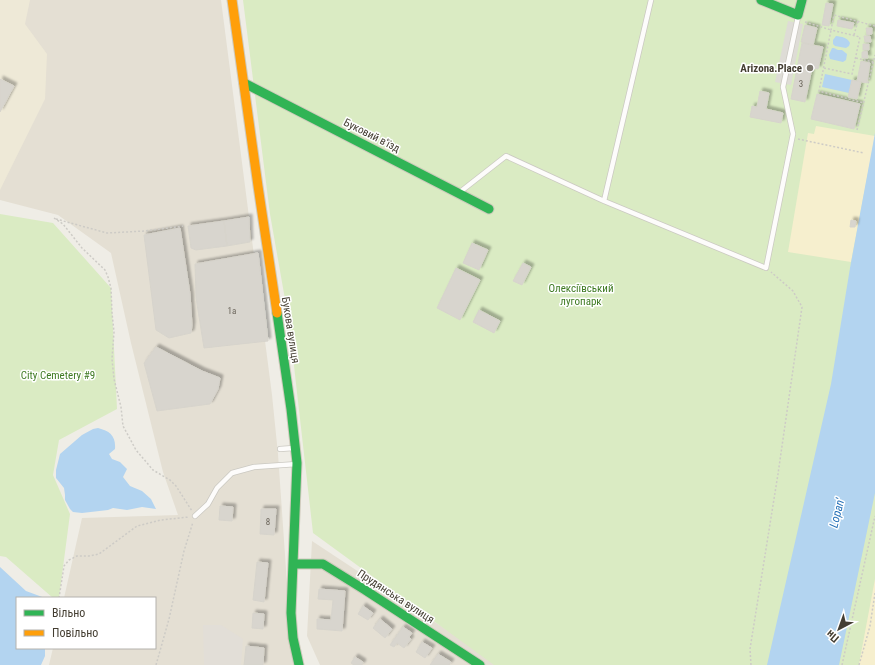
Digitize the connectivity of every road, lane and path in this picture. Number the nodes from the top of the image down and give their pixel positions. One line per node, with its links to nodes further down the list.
1 (232, 0): 14 (street, Букова вулиця)
2 (651, 0): 20 (lane)
3 (761, 0): 5 (street)
4 (802, 0): 5 (street)
5 (797, 18): 8 (path); 17 (lane)
6 (858, 21): 7 (path); 8 (path); 9 (path)
7 (875, 26)
8 (831, 30): 9 (path); 13 (path)
9 (854, 35): 11 (path)
10 (875, 55): 12 (path)
11 (856, 58): 12 (path); 13 (path)
12 (873, 62): 15 (path)
13 (824, 68): 15 (path)
14 (244, 83): 19 (street, Буковий в'їзд); 24 (street, Букова вулиця)
15 (864, 103): 16 (path)
16 (857, 130)
17 (792, 138): 18 (path); 23 (lane)
18 (864, 153)
19 (458, 193): 20 (lane); 21 (street, Буковий в'їзд)
20 (604, 201): 23 (lane)
21 (488, 209)
22 (182, 226): 27 (path)
23 (766, 268): 35 (path)
24 (296, 448): 25 (lane); 26 (street, Букова вулиця)
25 (280, 449)
26 (297, 464): 27 (lane); 29 (street, Букова вулиця)
27 (195, 516): 31 (path); 32 (path)
28 (875, 516): 36 (path)
29 (294, 564): 33 (street, Букова вулиця); 34 (street, Прудянська вулиця)
30 (875, 593): 37 (path)
31 (59, 597)
32 (156, 665)
33 (299, 665)
34 (480, 665)
35 (751, 665)
36 (842, 665)
37 (859, 665)

